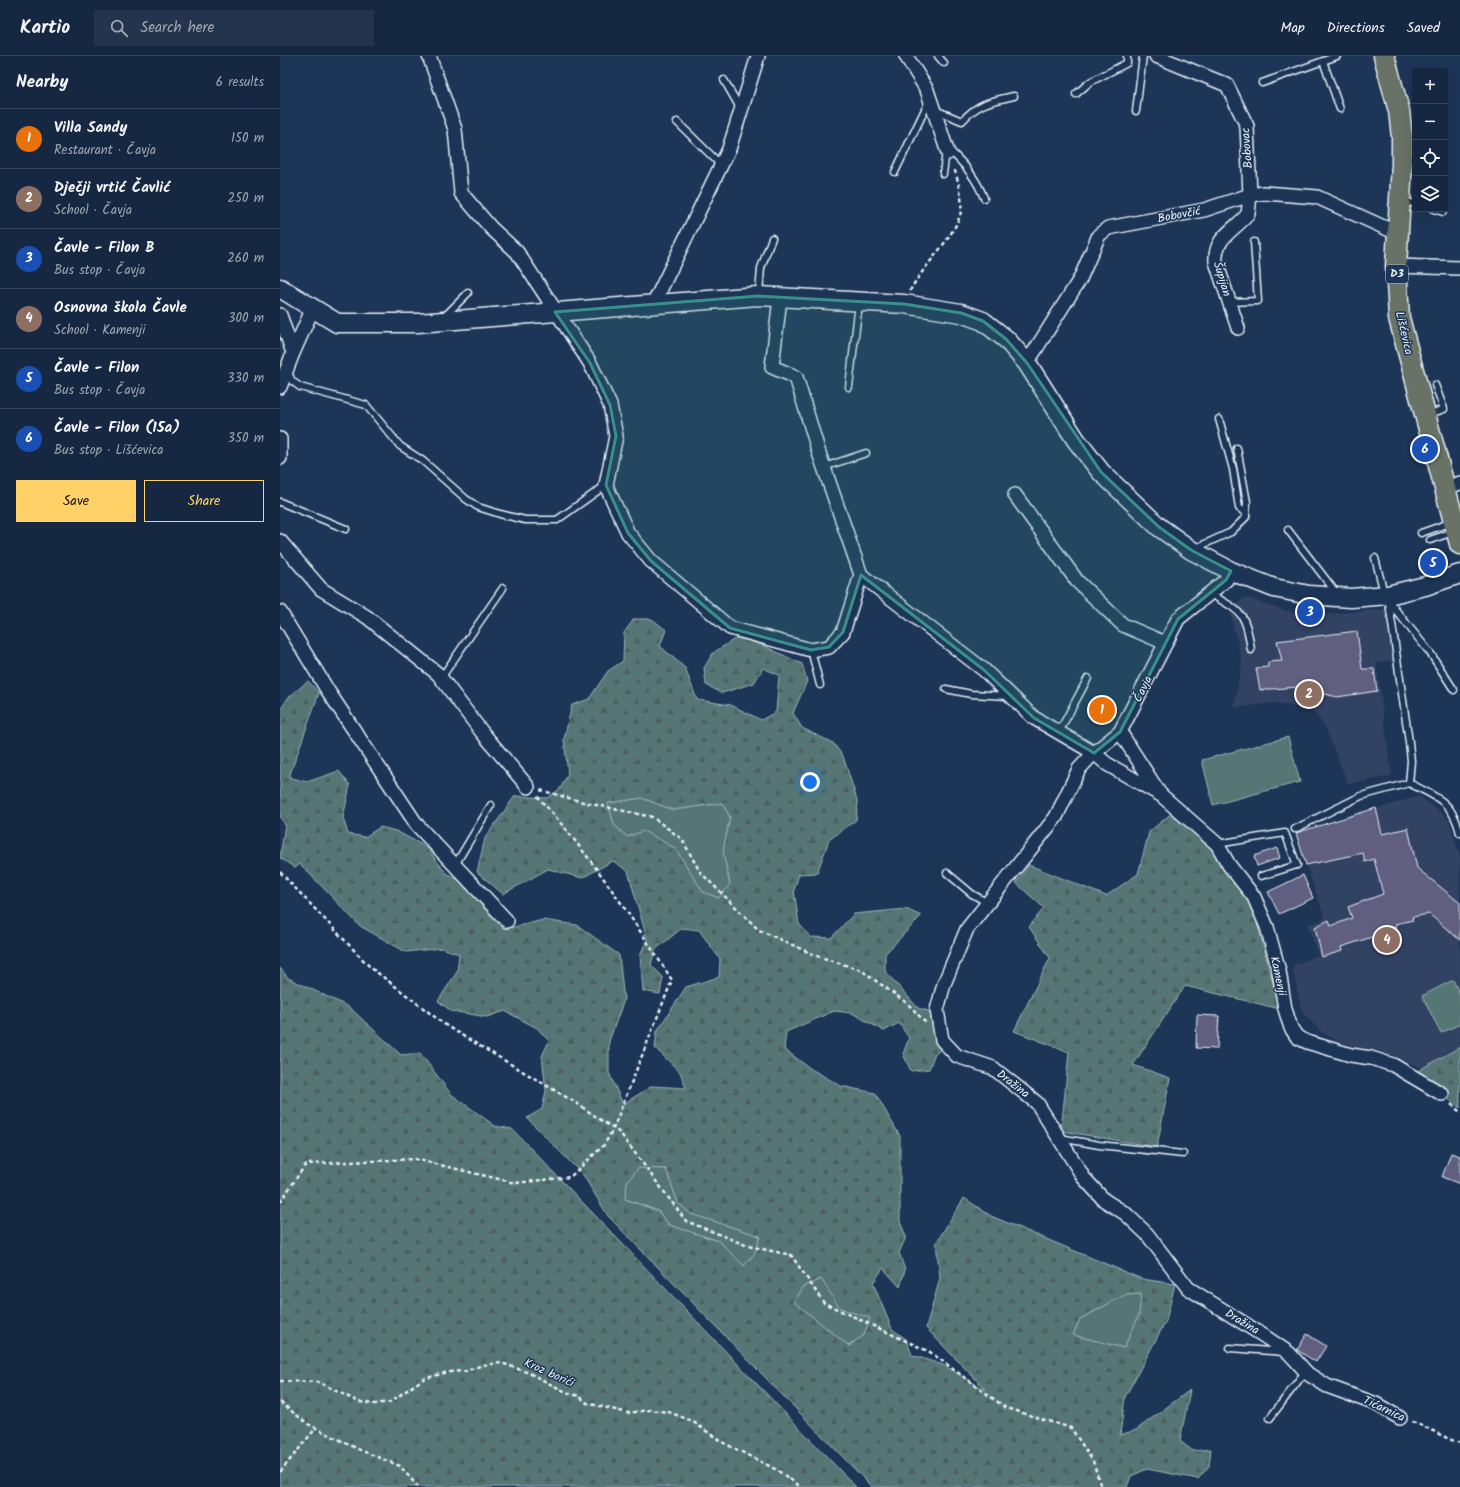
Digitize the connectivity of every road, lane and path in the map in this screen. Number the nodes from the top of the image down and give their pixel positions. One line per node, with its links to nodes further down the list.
1 (428, 56): 42 (street)
2 (758, 56): 18 (street)
3 (906, 56): 16 (street)
4 (938, 56): 11 (lane)
5 (1127, 56): 14 (lane)
6 (1143, 56): 19 (lane)
7 (1156, 56): 25 (street, Bobovac)
8 (1337, 56): 10 (lane)
9 (1384, 56): 27 (main road, Lišćevica / D3)
10 (1323, 61): 13 (lane); 17 (lane)
11 (944, 63)
12 (724, 80): 18 (lane)
13 (1262, 83)
14 (1076, 94)
15 (1014, 96): 16 (lane)
16 (932, 104): 21 (street); 23 (lane)
17 (1340, 109)
18 (741, 110): 22 (street)
19 (1136, 111)
20 (677, 122): 22 (lane)
21 (948, 150): 24 (lane); 26 (lane); 39 (path)
22 (721, 165): 40 (street)
23 (895, 172)
24 (943, 174)
25 (1250, 195): 28 (street, Bobovčić); 38 (street, Šupijan); 47 (street, Bobovčić)
26 (984, 198)
27 (1408, 202): 28 (main road, Lišćevica / D3)
28 (1399, 234): 31 (main road, Lišćevica / D3)
29 (772, 238): 35 (lane)
30 (1254, 242): 38 (lane)
31 (1396, 266): 32 (street); 52 (main road, Lišćevica / D3)
32 (1460, 268)
33 (280, 288): 41 (main road)
34 (468, 293): 44 (lane)
35 (758, 296): 36 (main road); 40 (main road)
36 (780, 298): 37 (main road); 58 (street)
37 (859, 302): 39 (main road); 51 (lane)
38 (1229, 302): 45 (street, Šupijan)
39 (904, 304): 47 (main road)
40 (653, 305): 42 (main road)
41 (314, 308): 44 (main road); 46 (street)
42 (555, 312): 44 (main road); 59 (street)
43 (280, 315): 46 (street)
44 (440, 322)
45 (1238, 328)
46 (293, 353): 48 (street)
47 (1027, 363): 70 (main road)
48 (283, 372): 50 (street); 59 (lane)
49 (1435, 386): 52 (lane)
50 (280, 387)
51 (849, 387)
52 (1426, 415): 60 (main road, Lišćevica / D3)
53 (1219, 419): 63 (lane)
54 (280, 439): 57 (street)
55 (1237, 448): 63 (lane)
56 (866, 453): 58 (lane)
57 (280, 458)
58 (824, 467): 74 (street)
59 (606, 485): 81 (street)
60 (1453, 486): 66 (main road, D3)
61 (1015, 495): 80 (street)
62 (280, 502): 64 (lane)
63 (1246, 513): 70 (lane)
64 (346, 529)
65 (1288, 530): 77 (lane)
66 (1457, 532): 67 (lane); 68 (lane)
67 (1421, 533)
68 (1430, 540)
69 (280, 541): 83 (street)
70 (1191, 550): 72 (main road)
71 (1375, 558): 78 (lane)
72 (1231, 571): 76 (street, Čavja); 77 (main road)
73 (1460, 574): 78 (main road)
74 (861, 575): 81 (street); 88 (street)
75 (503, 588): 83 (lane)
76 (1209, 593): 80 (street, Čavja); 82 (lane)
77 (1339, 597): 78 (main road)
78 (1387, 597): 87 (lane); 92 (lane)
79 (280, 612): 99 (street)
80 (1165, 643): 90 (street, Čavja)
81 (811, 650): 85 (lane)
82 (1251, 650)
83 (441, 678): 93 (street)
84 (1088, 678): 89 (lane)
85 (820, 685)
86 (946, 689): 88 (lane)
87 (1454, 690)
88 (1011, 696): 89 (street)
89 (1059, 732): 91 (street)
90 (1120, 732): 91 (street, Čavja); 94 (street, Kamenji)
91 (1094, 753): 94 (street, Kamenji); 103 (street)
92 (1409, 783): 96 (lane); 97 (lane)
93 (528, 787): 105 (path); 109 (path)
94 (1161, 795): 98 (street, Kamenji)
95 (491, 805): 99 (lane)
96 (1295, 828)
97 (1460, 833)
98 (1217, 844): 102 (lane); 106 (street, Kamenji)
99 (455, 866): 104 (street)
100 (280, 872): 109 (path)
101 (947, 873): 103 (lane)
102 (1261, 876)
103 (988, 903): 105 (street)
104 (507, 921)
105 (942, 1040): 110 (street, Dražina)
106 (1442, 1094)
107 (1451, 1104): 108 (path)
108 (1460, 1112)
109 (613, 1129): 112 (path); 125 (path)
110 (1058, 1137): 111 (lane); 114 (street, Dražina)
111 (1183, 1154)
112 (280, 1202)
113 (1230, 1348): 114 (lane)
114 (1288, 1352): 115 (street, Dražina)
115 (1306, 1373): 118 (lane); 119 (street, Tićarnica)
116 (280, 1381): 124 (path, Kroz borići)
117 (280, 1402): 120 (path)
118 (1270, 1418)
119 (1400, 1418): 121 (path, Tićarnica)
120 (316, 1428): 122 (path); 123 (path)
121 (1460, 1443)
122 (280, 1472)
123 (418, 1487)
124 (801, 1487)
125 (1101, 1487)

